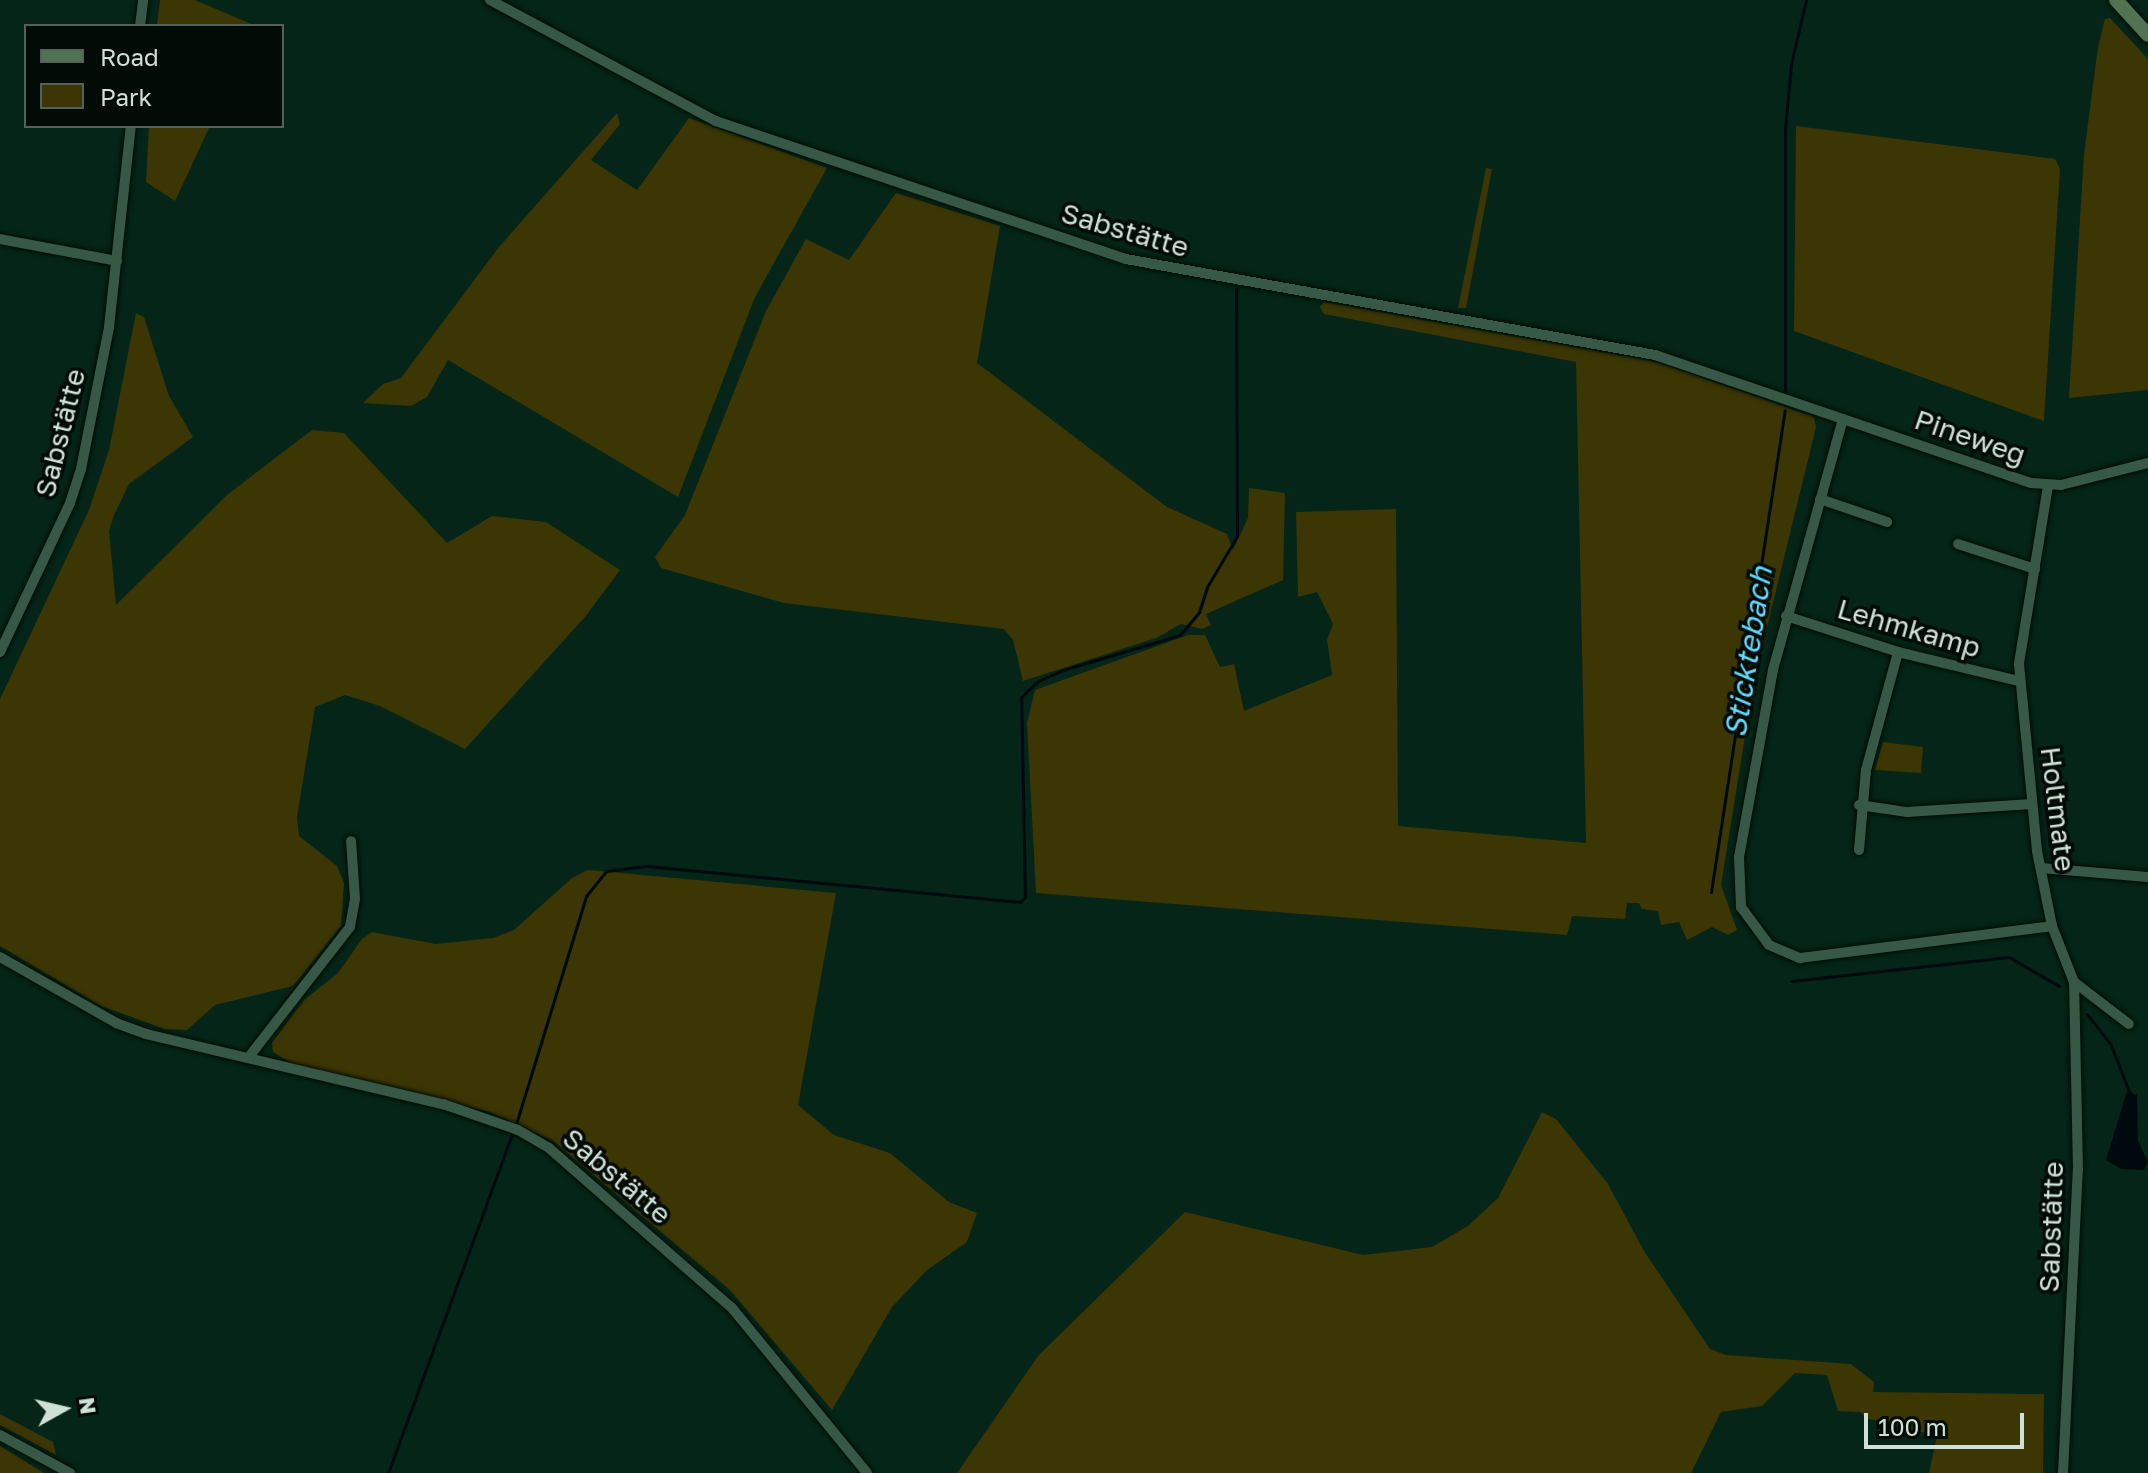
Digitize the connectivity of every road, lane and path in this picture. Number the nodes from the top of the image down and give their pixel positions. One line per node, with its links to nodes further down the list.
1 (143, 0): 4 (street)
2 (490, 0): 9 (street, Sabstätte)
3 (2116, 0): 5 (main road)
4 (140, 24)
5 (2148, 35)
6 (131, 128): 8 (street, Sabstätte)
7 (0, 239): 8 (street)
8 (117, 261): 18 (street, Sabstätte)
9 (1781, 398): 10 (street, Pineweg)
10 (1843, 419): 12 (street, Pineweg); 13 (street)
11 (2148, 463): 12 (street, Pineweg)
12 (2048, 486): 16 (street, Holtmate)
13 (1820, 499): 14 (street); 17 (street)
14 (1887, 522)
15 (1958, 544): 16 (street)
16 (2035, 569): 20 (street, Holtmate)
17 (1786, 616): 19 (street, Lehmkamp); 27 (street)
18 (0, 652)
19 (1898, 652): 20 (street, Lehmkamp); 22 (street)
20 (2019, 681): 21 (street, Holtmate)
21 (2032, 804): 22 (street); 25 (street, Holtmate)
22 (1859, 805): 24 (street)
23 (351, 841): 31 (street)
24 (1859, 850)
25 (2041, 868): 26 (street); 27 (street, Holtmate)
26 (2148, 877)
27 (2052, 926): 29 (street, Holtmate)
28 (0, 957): 31 (street, Sabstätte)
29 (2074, 982): 30 (street); 35 (street, Sabstätte)
30 (2129, 1024)
31 (248, 1058): 34 (street, Sabstätte)
32 (0, 1435): 33 (street)
33 (70, 1473)
34 (867, 1473)
35 (2063, 1473)

